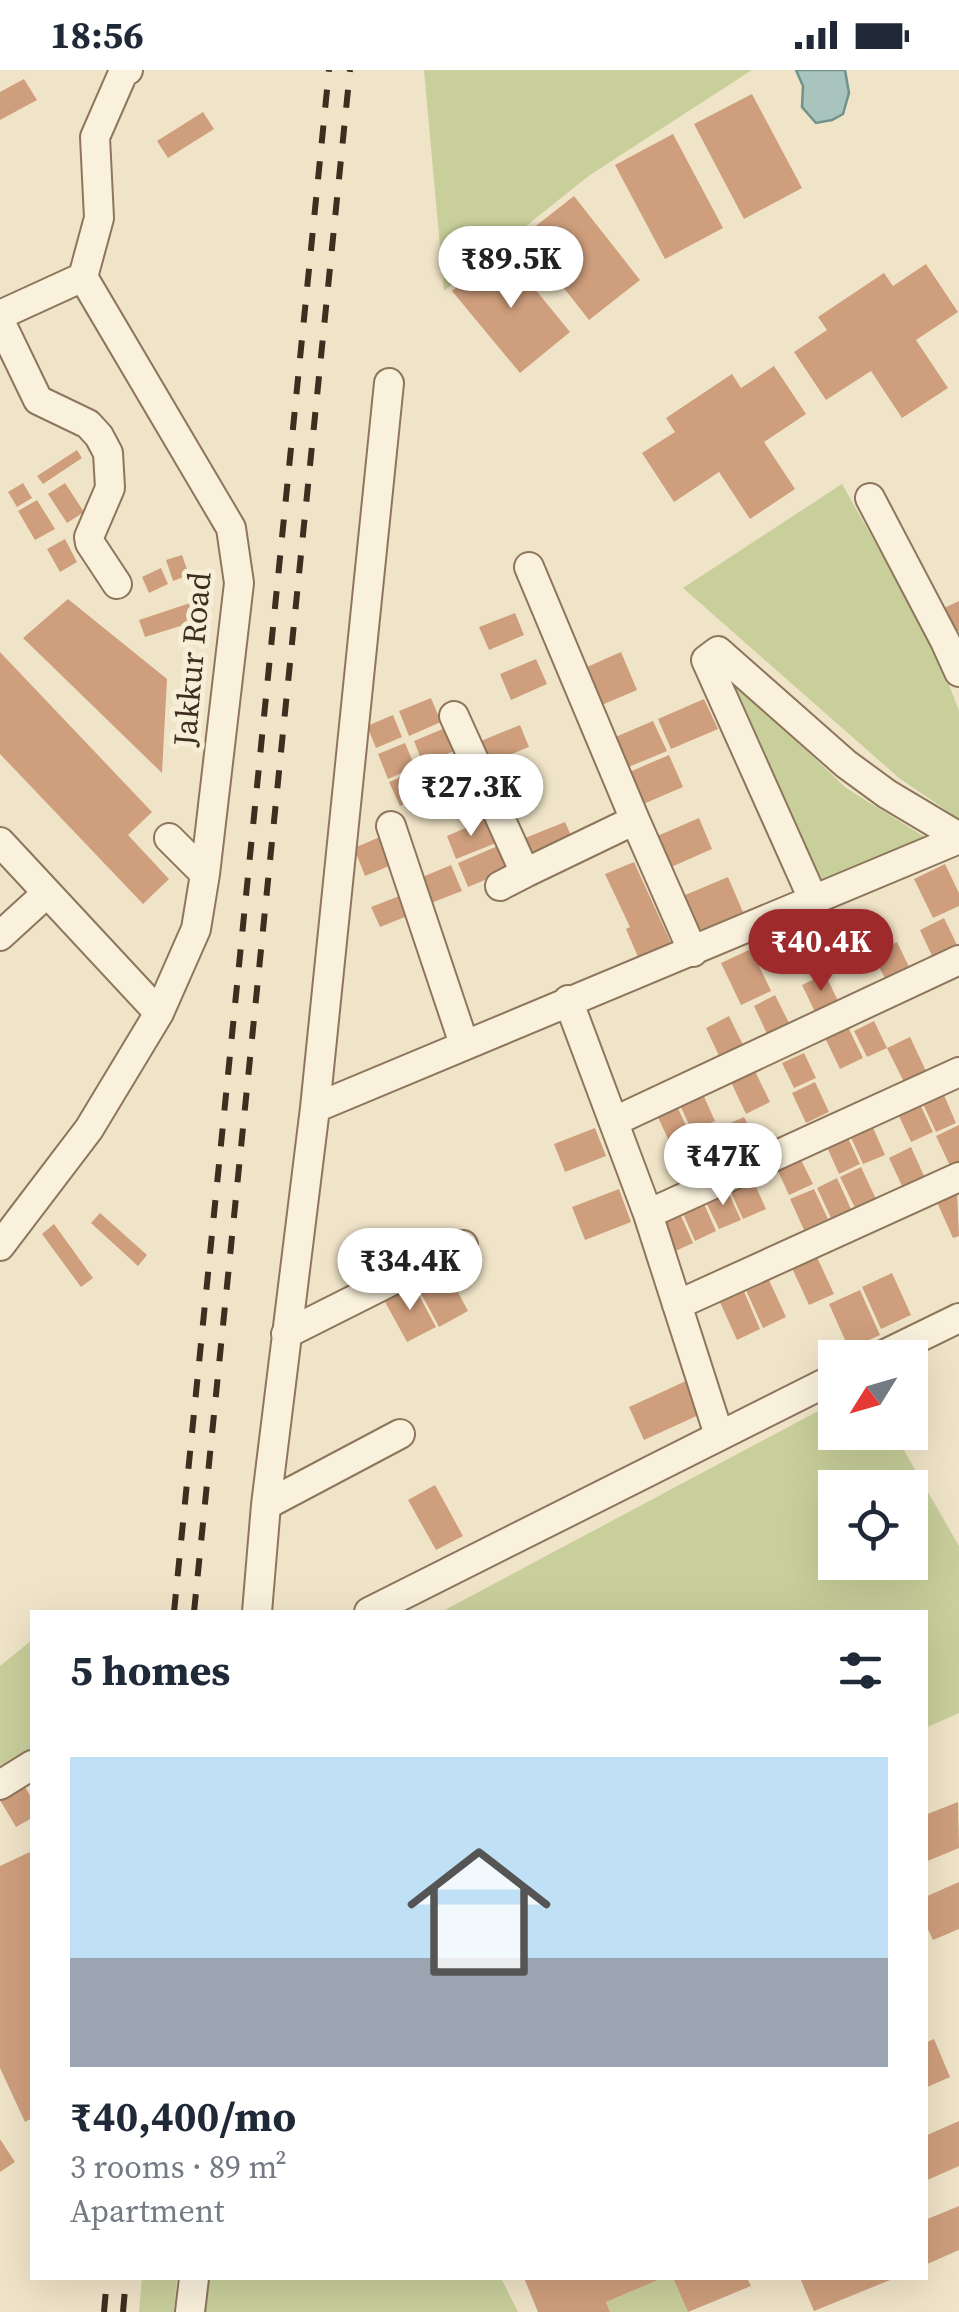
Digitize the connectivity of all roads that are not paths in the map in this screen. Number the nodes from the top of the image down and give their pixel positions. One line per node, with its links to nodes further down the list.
1 (124, 71): 2 (street)
2 (83, 277): 3 (street); 15 (street, Jakkur Road)
3 (0, 318): 7 (street)
4 (389, 383): 25 (street)
5 (870, 498): 8 (street)
6 (529, 566): 10 (street)
7 (117, 584)
8 (959, 672)
9 (454, 716): 10 (street)
10 (634, 820): 19 (street)
11 (390, 826): 23 (street)
12 (168, 838): 15 (street)
13 (959, 838): 17 (street); 17 (street)
14 (0, 842): 16 (street)
15 (205, 874): 22 (street, Jakkur Road)
16 (47, 892): 18 (street); 22 (street)
17 (812, 899): 19 (street)
18 (0, 936)
19 (693, 952): 21 (street)
20 (959, 960): 26 (street)
21 (568, 1000): 23 (street); 26 (street)
22 (159, 1014): 30 (street, Jakkur Road)
23 (464, 1044): 25 (street)
24 (959, 1072): 28 (street)
25 (314, 1108): 33 (street)
26 (615, 1121): 28 (street)
27 (959, 1178): 31 (street)
28 (648, 1214): 31 (street)
29 (463, 1244): 33 (street)
30 (0, 1246)
31 (677, 1304): 37 (street)
32 (959, 1318): 34 (street)
33 (286, 1334): 38 (street)
34 (914, 1340)
35 (818, 1386): 37 (street)
36 (400, 1434): 38 (street)
37 (719, 1435): 40 (street)
38 (266, 1504): 39 (street)
39 (257, 1610)
40 (373, 1610)
41 (30, 1765): 42 (street)
42 (0, 1785)
43 (194, 2280): 44 (street)
44 (190, 2312)

